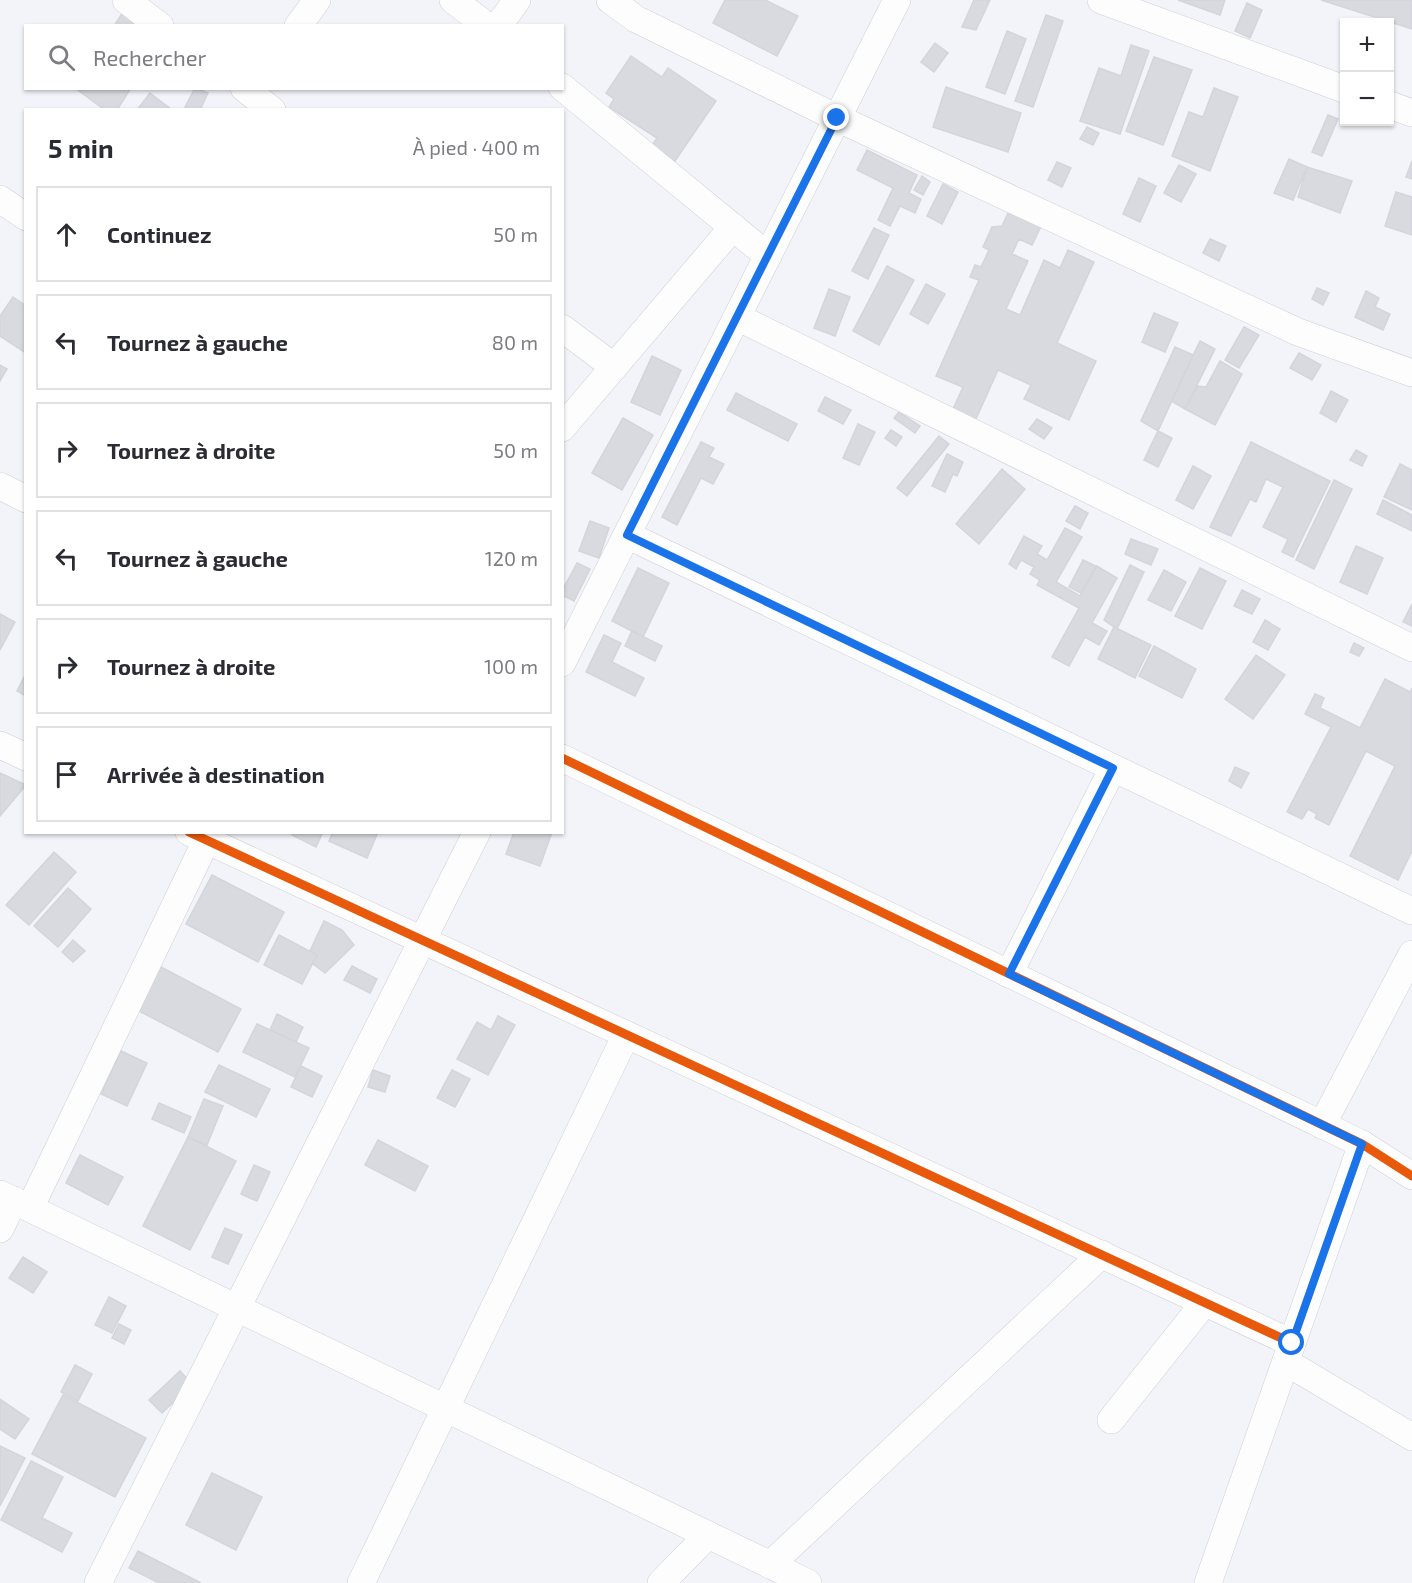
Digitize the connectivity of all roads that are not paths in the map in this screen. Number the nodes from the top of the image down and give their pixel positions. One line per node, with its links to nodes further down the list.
1 (126, 0): 9 (street)
2 (317, 0): 10 (street)
3 (453, 0): 11 (street)
4 (517, 0): 12 (street)
5 (610, 0): 19 (street)
6 (897, 0): 19 (street)
7 (1101, 0): 8 (street)
8 (1148, 8): 13 (street)
9 (157, 24)
10 (299, 24)
11 (484, 24)
12 (499, 24)
13 (1340, 87)
14 (564, 89): 22 (street)
15 (246, 95): 17 (street)
16 (1394, 107): 18 (street)
17 (269, 108)
18 (1412, 113)
19 (837, 118): 23 (street); 27 (street)
20 (0, 199): 21 (street)
21 (24, 216)
22 (733, 227): 23 (street); 26 (street)
23 (768, 256): 24 (street)
24 (737, 317): 31 (street); 32 (street)
25 (564, 330): 26 (street)
26 (614, 368): 28 (street)
27 (1412, 373)
28 (564, 426)
29 (0, 486): 30 (street)
30 (24, 498)
31 (627, 535): 33 (street); 37 (street)
32 (1412, 648)
33 (564, 653)
34 (0, 745): 35 (street)
35 (24, 756)
36 (564, 759): 43 (street)
37 (1113, 768): 40 (street); 43 (street)
38 (476, 834): 41 (street)
39 (197, 837): 41 (street); 48 (street)
40 (1412, 911)
41 (422, 940): 44 (street); 52 (street)
42 (1412, 954): 45 (street)
43 (1009, 974): 45 (street)
44 (626, 1035): 50 (street); 54 (street)
45 (1322, 1125): 46 (street)
46 (1362, 1144): 47 (street); 53 (street)
47 (1412, 1176)
48 (15, 1201): 49 (street); 52 (street)
49 (0, 1229)
50 (1102, 1254): 51 (street); 58 (street)
51 (1205, 1302): 53 (street); 55 (street)
52 (237, 1307): 54 (street); 59 (street)
53 (1289, 1352): 56 (street); 63 (street)
54 (446, 1408): 57 (street); 60 (street)
55 (1111, 1420)
56 (1412, 1437)
57 (708, 1535): 58 (street); 61 (street)
58 (770, 1565): 62 (street)
59 (98, 1583)
60 (362, 1583)
61 (661, 1583)
62 (808, 1583)
63 (1208, 1583)

